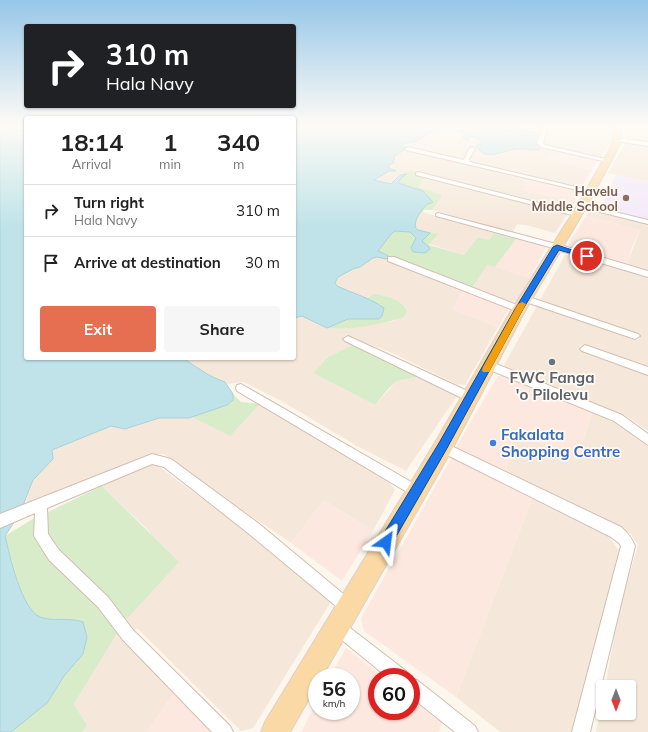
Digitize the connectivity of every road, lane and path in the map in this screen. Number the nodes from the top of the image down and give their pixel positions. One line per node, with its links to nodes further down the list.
1 (456, 160): 4 (street)
2 (467, 160): 4 (street)
3 (607, 160): 6 (main road)
4 (468, 163): 6 (street)
5 (418, 174): 6 (street)
6 (582, 204): 8 (street); 9 (main road)
7 (438, 215): 9 (street)
8 (648, 222)
9 (557, 247): 11 (street); 12 (main road)
10 (391, 259): 12 (street)
11 (648, 274)
12 (523, 304): 13 (street); 16 (main road)
13 (635, 336)
14 (348, 339): 19 (street)
15 (584, 349): 17 (street)
16 (489, 365): 19 (main road); 20 (street)
17 (648, 371)
18 (241, 388): 22 (street)
19 (470, 397): 21 (main road)
20 (648, 440)
21 (443, 447): 22 (main road); 32 (street)
22 (416, 491): 25 (main road)
23 (41, 504): 24 (street); 25 (street); 29 (street)
24 (0, 521)
25 (348, 607): 26 (main road)
26 (336, 626): 27 (street); 30 (main road)
27 (389, 668)
28 (420, 693): 31 (street)
29 (224, 732)
30 (275, 732)
31 (469, 732)
32 (581, 732)

